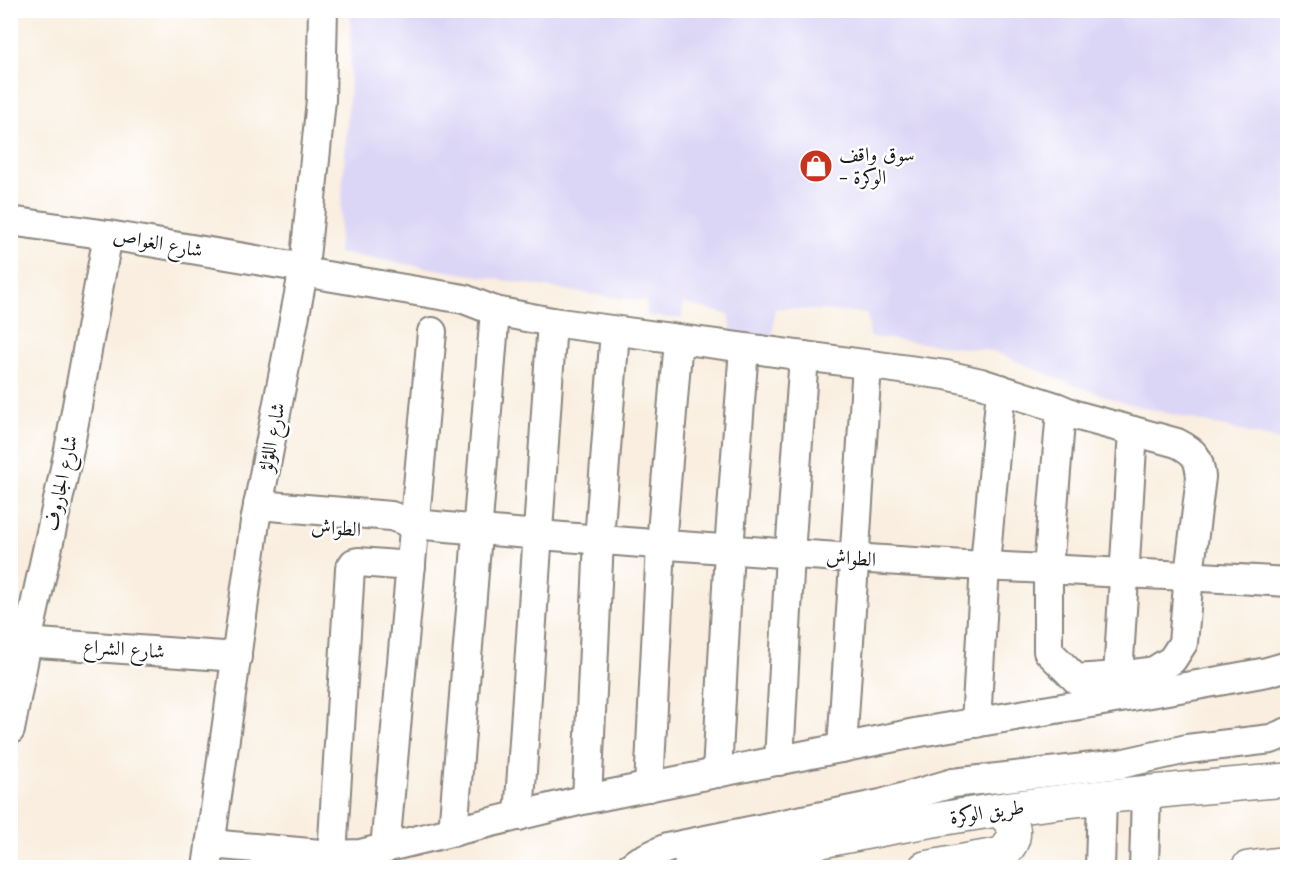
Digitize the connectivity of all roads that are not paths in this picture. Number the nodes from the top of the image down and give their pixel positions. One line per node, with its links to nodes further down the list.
1 (323, 10): 4 (street, شارع اللؤلؤ)
2 (10, 221): 3 (street, شارع الغواص)
3 (108, 235): 4 (street, شارع الغواص); 32 (street, شارع الجاروف)
4 (303, 276): 5 (street, شارع الغواص); 16 (street, شارع اللؤلؤ)
5 (495, 311): 6 (street, شارع الغواص); 18 (street)
6 (552, 322): 7 (street, شارع الغواص); 19 (street)
7 (615, 331): 9 (street, شارع الغواص); 20 (street)
8 (432, 332): 17 (street)
9 (678, 339): 10 (street, شارع الغواص); 21 (street)
10 (744, 348): 11 (street, شارع الغواص); 22 (street)
11 (804, 356): 12 (street, شارع الغواص); 23 (street)
12 (867, 364): 13 (street, شارع الغواص); 24 (street)
13 (1001, 389): 14 (street, شارع الغواص); 26 (street)
14 (1060, 410): 15 (street, شارع الغواص); 27 (street)
15 (1133, 431): 28 (street); 29 (street, شارع الغواص)
16 (257, 514): 17 (street, الطواش); 33 (street, شارع اللؤلؤ)
17 (414, 524): 18 (street, الطواش); 25 (street)
18 (477, 530): 19 (street, الطواش); 51 (street)
19 (537, 535): 20 (street, الطواش); 50 (street)
20 (599, 540): 21 (street, الطواش); 48 (street)
21 (661, 545): 22 (street, الطواش); 45 (street)
22 (729, 550): 23 (street, الطواش); 43 (street)
23 (790, 554): 24 (street, الطواش); 42 (street)
24 (855, 558): 26 (street, الطواش); 41 (street)
25 (411, 566): 52 (street); 53 (street)
26 (985, 566): 27 (street, الطواش); 38 (street)
27 (1048, 569): 28 (street, الطواش); 35 (street)
28 (1124, 573): 29 (street, الطواش); 35 (street)
29 (1188, 582): 30 (street, الطواش); 31 (street, الطواش); 35 (street)
30 (1287, 582)
31 (1287, 594)
32 (19, 641): 33 (street, شارع الشراع); 39 (street, شارع الجاروف)
33 (237, 657): 54 (street, شارع اللؤلؤ)
34 (1287, 666): 37 (street)
35 (1118, 676)
36 (1287, 680): 37 (street)
37 (1069, 708): 38 (street)
38 (976, 723): 41 (street)
39 (10, 730)
40 (1287, 732): 56 (street)
41 (842, 748): 42 (street)
42 (779, 761): 43 (street)
43 (717, 773): 45 (street)
44 (1287, 780): 46 (highway, طريق الوكرة)
45 (649, 787): 48 (street)
46 (1146, 792): 47 (highway, طريق الوكرة); 60 (street)
47 (1102, 796): 49 (highway, طريق الوكرة); 59 (street)
48 (587, 799): 50 (street)
49 (998, 810): 57 (highway, طريق الوكرة); 58 (highway)
50 (519, 816): 51 (street)
51 (453, 832): 52 (street)
52 (385, 849): 53 (street)
53 (332, 855): 54 (street)
54 (208, 860)
55 (1287, 863): 61 (highway)
56 (629, 867)
57 (690, 867)
58 (925, 867)
59 (1100, 867)
60 (1144, 867)
61 (1248, 867)

